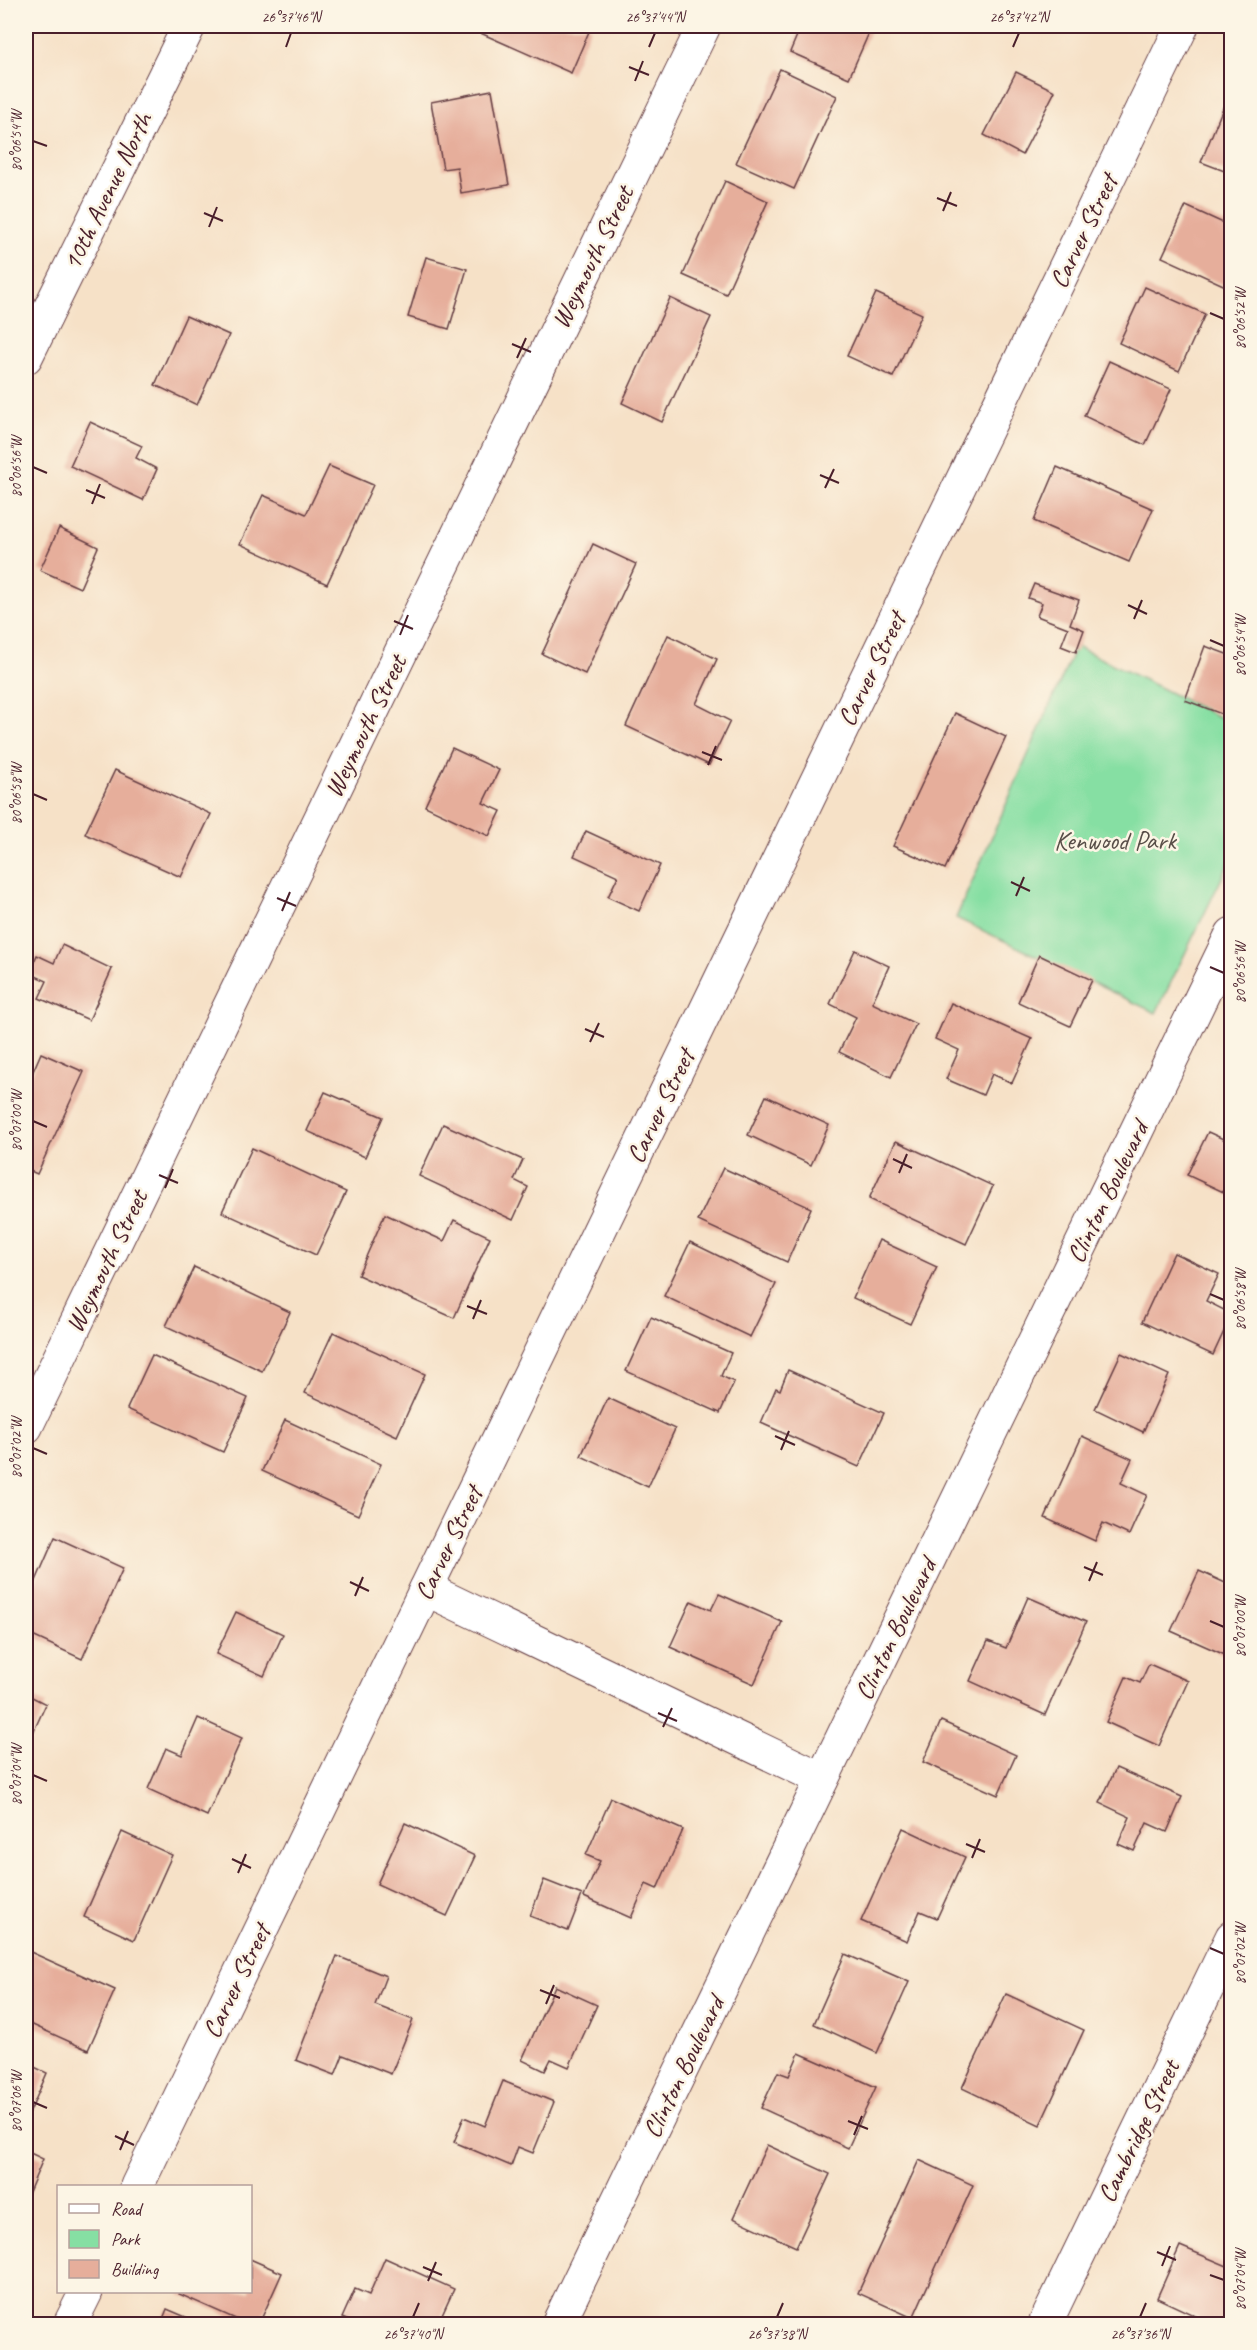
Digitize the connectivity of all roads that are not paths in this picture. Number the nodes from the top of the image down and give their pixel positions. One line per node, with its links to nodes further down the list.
1 (189, 26): 4 (street, 10th Avenue North)
2 (704, 26): 6 (street, Weymouth Street)
3 (1182, 26): 7 (street, Carver Street)
4 (26, 357)
5 (1232, 934): 8 (street, Clinton Boulevard)
6 (26, 1427)
7 (426, 1589): 8 (street); 11 (street, Carver Street)
8 (822, 1779): 14 (street, Clinton Boulevard)
9 (1232, 1937): 10 (street, Cambridge Street)
10 (1224, 1970): 15 (street, Cambridge Street)
11 (138, 2185)
12 (86, 2293): 13 (street)
13 (70, 2325)
14 (558, 2325)
15 (1045, 2325)

